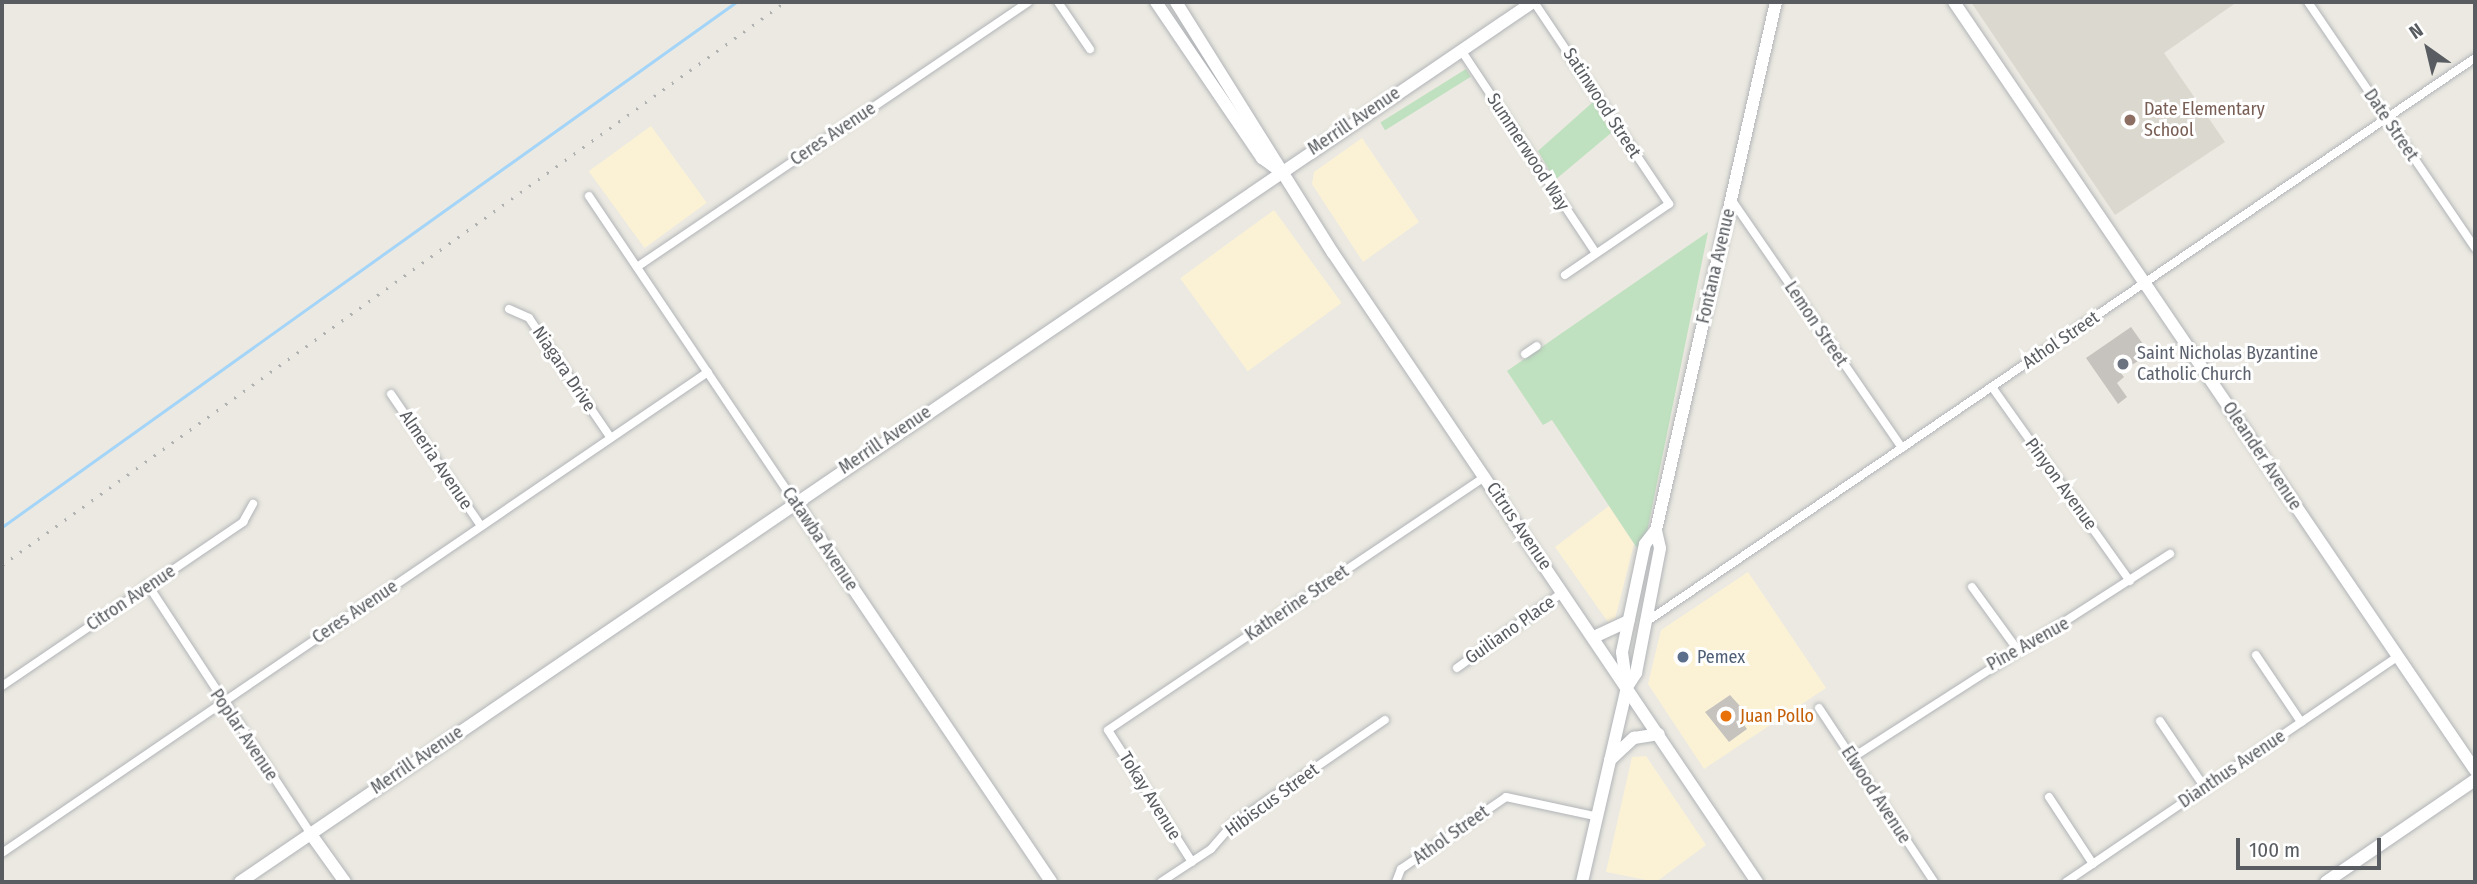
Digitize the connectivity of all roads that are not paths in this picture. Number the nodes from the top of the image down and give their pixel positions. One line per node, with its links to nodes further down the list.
1 (1028, 2): 18 (street, Ceres Avenue)
2 (1058, 2): 9 (street)
3 (1156, 2): 13 (main road, Citrus Avenue)
4 (1176, 2): 13 (main road, Citrus Avenue)
5 (1534, 2): 10 (main road, Merrill Avenue); 17 (street, Satinwood Street)
6 (1776, 2): 15 (main road, Fontana Avenue)
7 (1954, 2): 20 (main road, Oleander Avenue)
8 (2308, 2): 12 (street, Date Street)
9 (1090, 49)
10 (1461, 50): 13 (main road, Merrill Avenue); 17 (street, Summerwood Way)
11 (2475, 58): 12 (street, Athol Street)
12 (2387, 118): 16 (street, Date Street); 20 (street, Athol Street)
13 (1280, 171): 29 (main road, Citrus Avenue); 30 (main road, Merrill Avenue)
14 (589, 196): 18 (street, Catawba Avenue)
15 (1731, 199): 28 (street, Lemon Street); 33 (main road, Fontana Avenue)
16 (2475, 248)
17 (1596, 253): 19 (street)
18 (637, 267): 24 (street, Catawba Avenue)
19 (1564, 275)
20 (2144, 283): 25 (street, Athol Street); 44 (main road, Oleander Avenue)
21 (509, 309): 27 (street, Niagara Drive)
22 (1537, 346): 23 (street)
23 (1525, 354)
24 (708, 372): 27 (street, Ceres Avenue); 30 (street, Catawba Avenue)
25 (1992, 387): 28 (street, Athol Street); 35 (street, Pinyon Avenue)
26 (391, 394): 32 (street, Almeria Avenue)
27 (611, 438): 32 (street, Ceres Avenue)
28 (1902, 449): 40 (street, Athol Street)
29 (1486, 476): 38 (main road, Citrus Avenue); 53 (street, Katherine Street)
30 (794, 502): 62 (main road, Merrill Avenue); 68 (main road, Catawba Avenue)
31 (253, 504): 36 (street, Citron Avenue)
32 (481, 526): 48 (street, Ceres Avenue)
33 (1656, 530): 39 (main road, Fontana Avenue); 40 (main road, Fontana Avenue)
34 (2170, 554): 35 (street, Pine Avenue)
35 (2130, 581): 42 (street, Pine Avenue)
36 (148, 585): 46 (street, Citron Avenue); 48 (street, Poplar Avenue)
37 (1972, 587): 42 (street)
38 (1563, 592): 41 (main road, Citrus Avenue); 45 (street, Guiliano Place)
39 (1629, 621): 41 (main road); 47 (main road, Fontana Avenue)
40 (1646, 622): 47 (main road, Fontana Avenue)
41 (1594, 636): 47 (main road, Citrus Avenue)
42 (2017, 649): 55 (street, Pine Avenue)
43 (2256, 655): 52 (street)
44 (2398, 656): 52 (street, Dianthus Avenue); 57 (main road, Oleander Avenue)
45 (1457, 668)
46 (2, 686)
47 (1627, 687): 54 (main road, Citrus Avenue); 56 (main road, Fontana Avenue)
48 (222, 703): 62 (street, Poplar Avenue); 63 (street, Ceres Avenue)
49 (1819, 708): 55 (street, Elwood Avenue)
50 (1385, 720): 64 (street, Hibiscus Street)
51 (2160, 720): 59 (street)
52 (2301, 722): 59 (street, Dianthus Avenue)
53 (1108, 730): 64 (street, Tokay Avenue)
54 (1659, 734): 56 (main road); 72 (main road, Citrus Avenue)
55 (1852, 758): 73 (street, Elwood Avenue)
56 (1610, 760): 61 (main road, Fontana Avenue)
57 (2475, 770)
58 (2475, 780): 75 (main road)
59 (2205, 788): 65 (street, Dianthus Avenue)
60 (2049, 797): 65 (street)
61 (1595, 816): 70 (street, Athol Street); 71 (main road, Fontana Avenue)
62 (310, 832): 66 (main road, Merrill Avenue); 67 (main road, Poplar Avenue)
63 (2, 853)
64 (1192, 862): 69 (street, Hibiscus Street)
65 (2093, 864): 74 (street, Dianthus Avenue)
66 (240, 882)
67 (345, 882)
68 (1051, 882)
69 (1161, 882)
70 (1396, 882)
71 (1582, 882)
72 (1757, 882)
73 (1934, 882)
74 (2066, 882)
75 (2326, 882)

